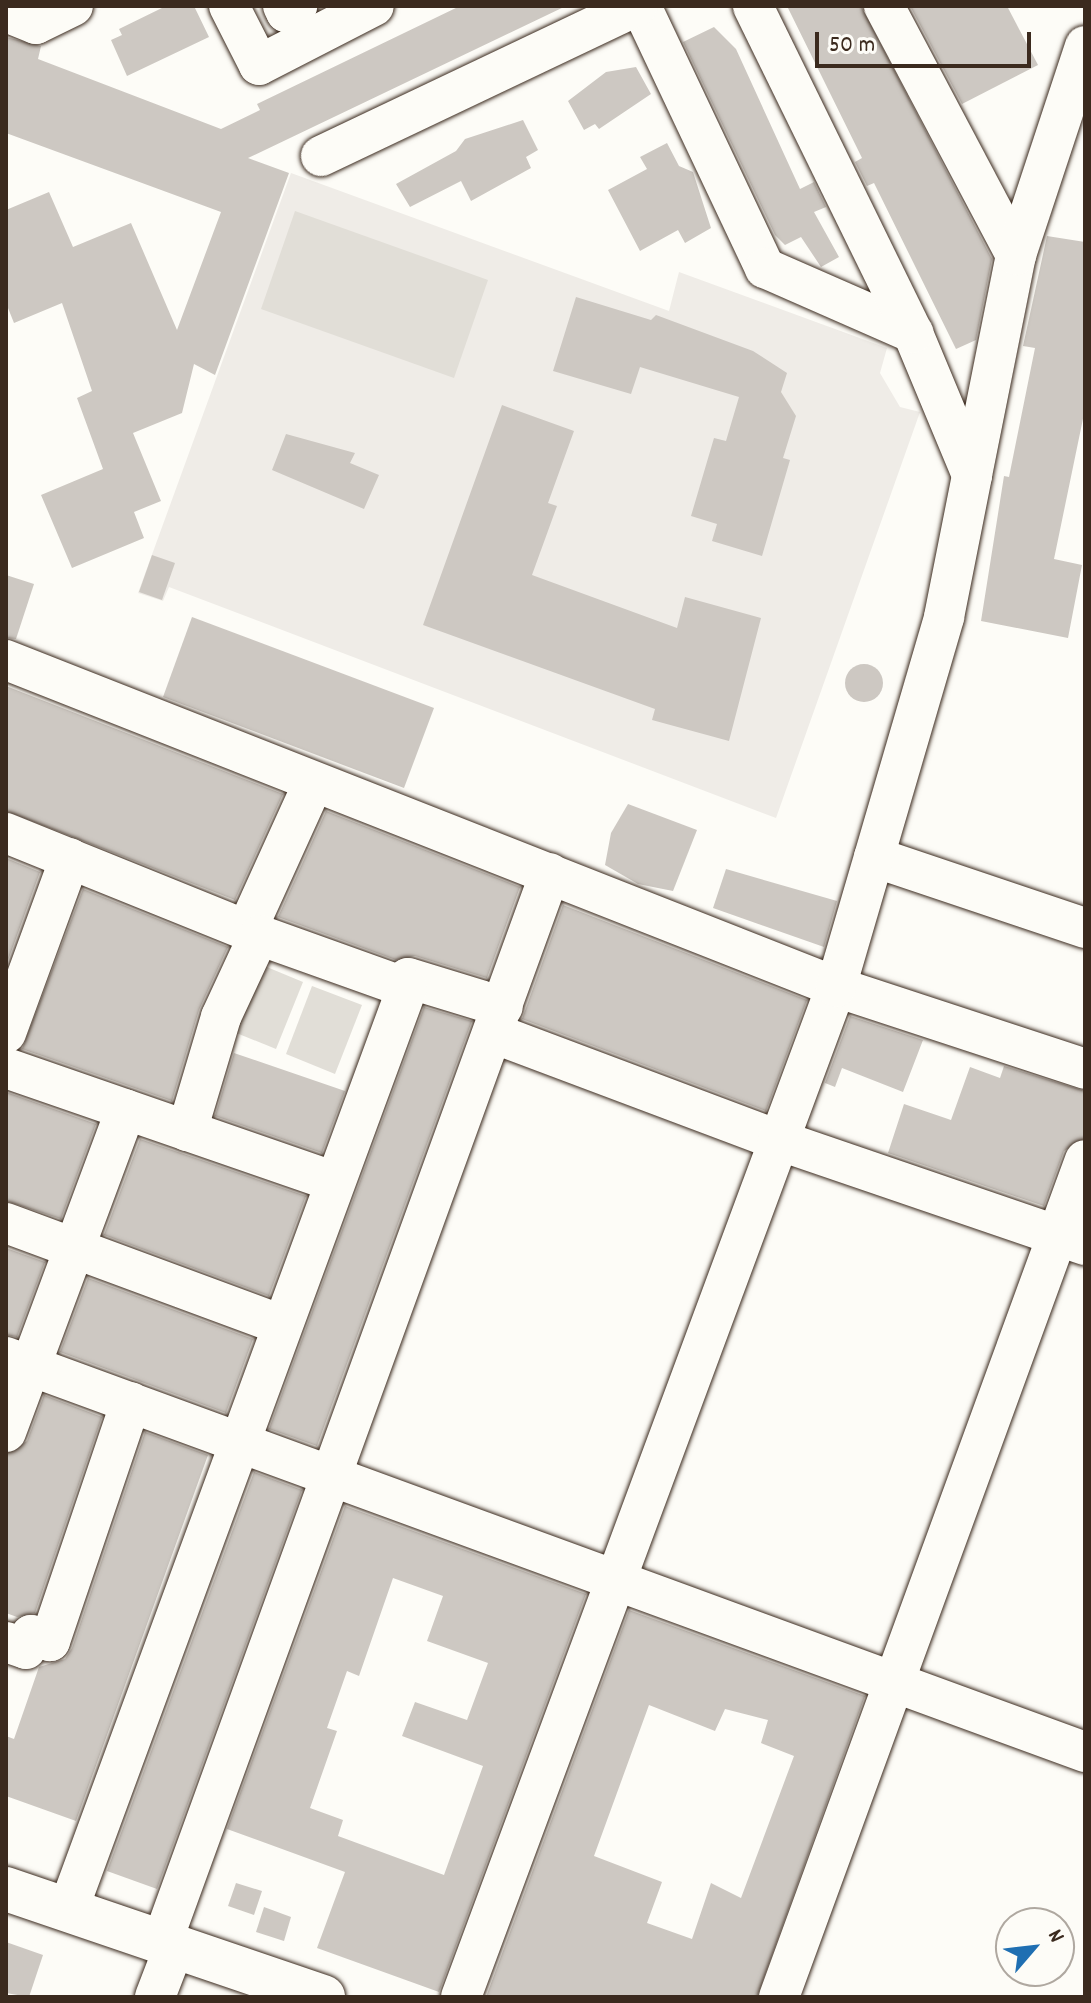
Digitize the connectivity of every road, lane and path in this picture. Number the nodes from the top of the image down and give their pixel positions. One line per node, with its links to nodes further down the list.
1 (73, 6): 8 (street)
2 (229, 6): 9 (street)
3 (283, 6): 9 (street)
4 (374, 6): 9 (street)
5 (639, 6): 11 (street); 13 (street)
6 (753, 6): 13 (street)
7 (884, 6): 12 (street)
8 (6, 12)
9 (313, 14)
10 (1085, 46): 12 (street)
11 (321, 156)
12 (1016, 255): 14 (street)
13 (913, 333): 14 (street)
14 (972, 475): 18 (street)
15 (6, 660): 16 (street)
16 (313, 784): 20 (street); 22 (street)
17 (6, 833): 19 (street)
18 (874, 857): 21 (street); 23 (street)
19 (70, 858): 22 (street); 26 (street)
20 (550, 873): 23 (street); 25 (street)
21 (1085, 928)
22 (254, 931): 24 (street); 30 (street)
23 (836, 987): 28 (street); 31 (street)
24 (407, 988): 25 (street); 33 (street)
25 (498, 1020): 31 (street); 42 (street)
26 (6, 1033)
27 (6, 1068): 29 (street)
28 (1085, 1069)
29 (126, 1110): 30 (street); 36 (street)
30 (187, 1131): 33 (street)
31 (778, 1140): 35 (street); 43 (street)
32 (1085, 1160): 35 (street)
33 (335, 1182): 37 (street)
34 (6, 1223): 36 (street)
35 (1071, 1240): 45 (street)
36 (74, 1248): 37 (street); 38 (street)
37 (282, 1325): 41 (street)
38 (18, 1361): 39 (street); 40 (street)
39 (131, 1402): 41 (street); 44 (street)
40 (6, 1432)
41 (239, 1441): 42 (street); 48 (street)
42 (333, 1477): 43 (street); 49 (street)
43 (612, 1579): 45 (street); 52 (street)
44 (6, 1642)
45 (897, 1680): 46 (street); 53 (street)
46 (1085, 1752)
47 (6, 1889): 48 (main road)
48 (68, 1910): 49 (main road)
49 (168, 1944): 50 (street); 51 (main road)
50 (155, 1997)
51 (323, 1997)
52 (461, 1997)
53 (779, 1997)

